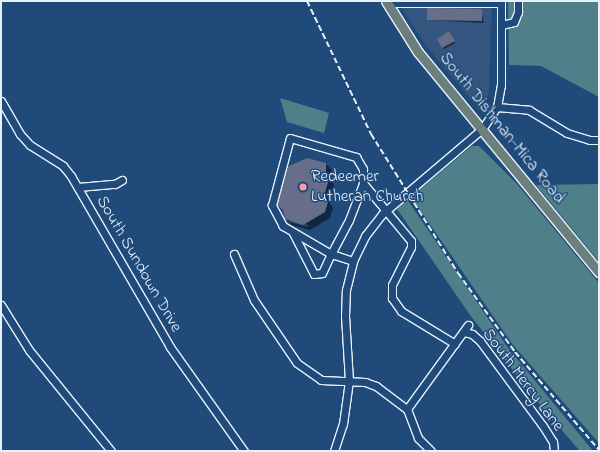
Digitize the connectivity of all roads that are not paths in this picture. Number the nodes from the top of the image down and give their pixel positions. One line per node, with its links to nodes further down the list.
1 (518, 1): 4 (street)
2 (386, 2): 3 (street); 7 (main road, South Dishman-Mica Road)
3 (501, 2): 4 (street)
4 (501, 25): 6 (street)
5 (1, 101): 11 (street, South Sundown Drive)
6 (497, 107): 7 (street); 8 (street)
7 (482, 129): 12 (street); 17 (main road, South Dishman-Mica Road)
8 (599, 140)
9 (122, 180): 11 (street)
10 (363, 184): 12 (street); 13 (street); 15 (street)
11 (78, 187): 25 (street, South Sundown Drive)
12 (386, 210): 16 (street); 21 (street)
13 (293, 233): 15 (street); 15 (street)
14 (234, 254): 22 (street)
15 (331, 254): 16 (street)
16 (353, 262): 22 (street)
17 (599, 272)
18 (1, 305): 24 (street)
19 (468, 325): 20 (street)
20 (464, 332): 21 (street); 28 (street, South Mercy Lane)
21 (455, 344): 23 (street)
22 (349, 381): 23 (street); 26 (street)
23 (407, 409): 27 (street)
24 (111, 451)
25 (244, 451)
26 (334, 451)
27 (431, 451)
28 (554, 451)

